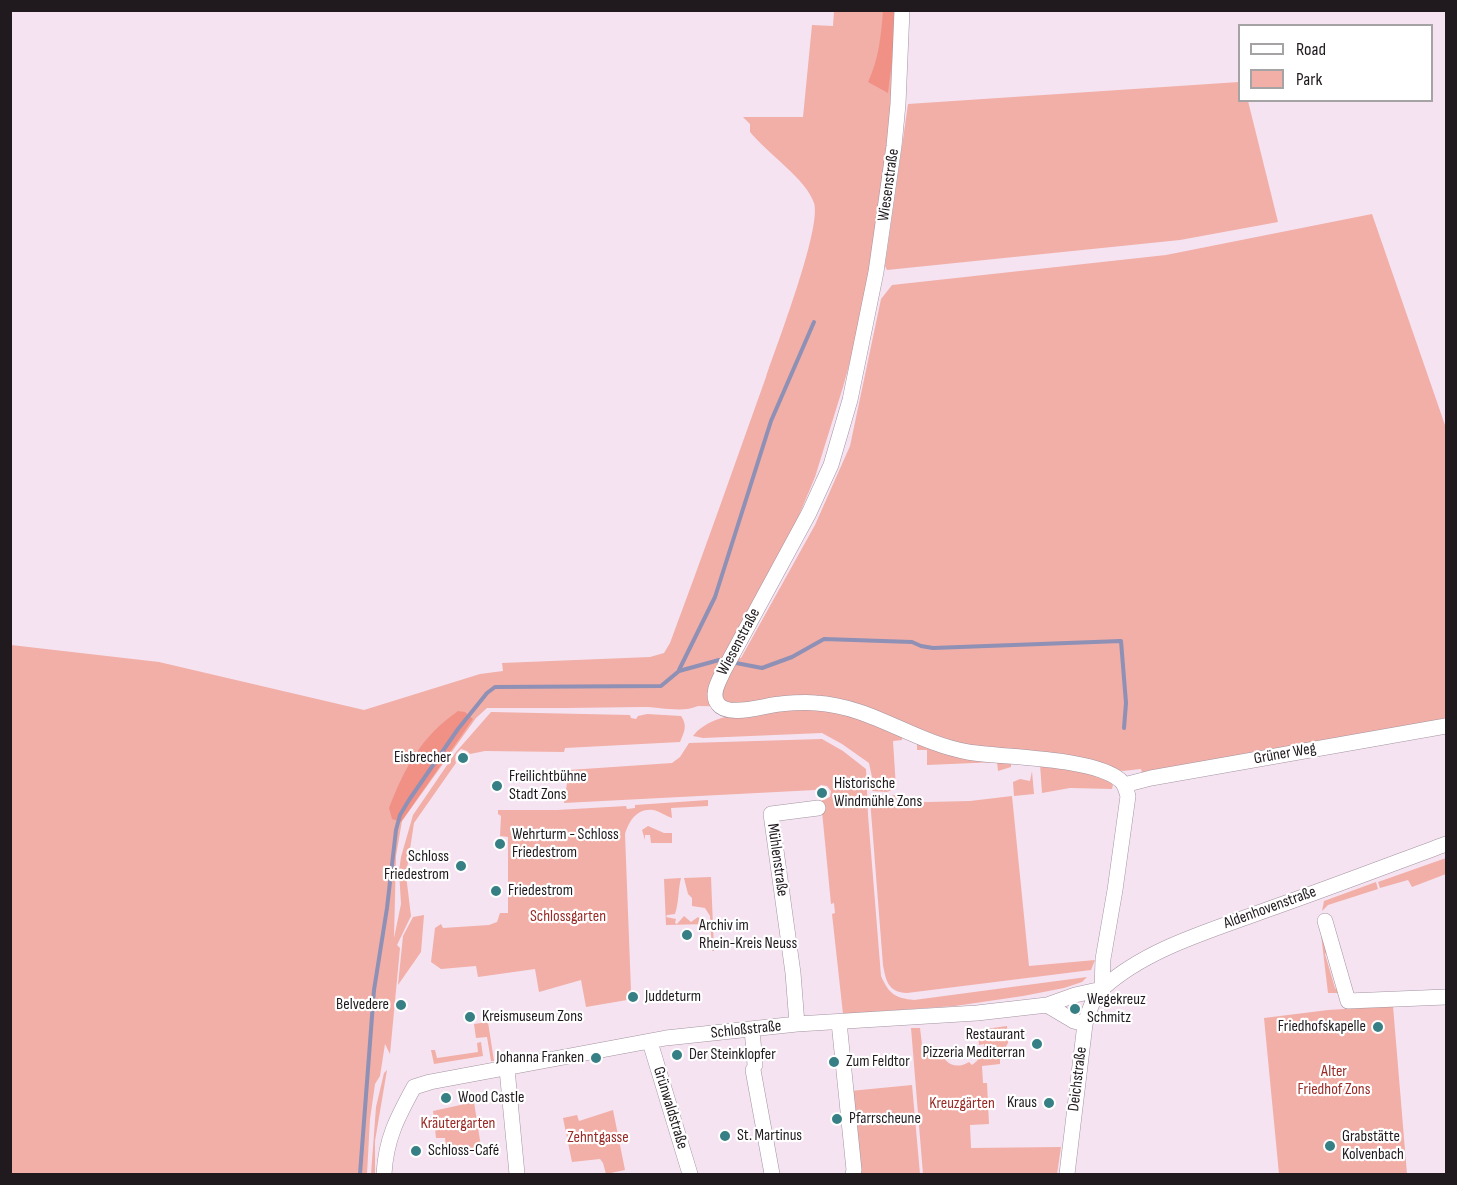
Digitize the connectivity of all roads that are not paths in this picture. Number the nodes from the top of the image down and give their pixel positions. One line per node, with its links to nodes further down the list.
1 (902, 10): 3 (street, Wiesenstraße)
2 (1446, 726): 3 (street, Grüner Weg)
3 (1124, 786): 7 (street)
4 (818, 807): 11 (street, Mühlenstraße)
5 (1446, 844): 7 (street, Aldenhovenstraße)
6 (1325, 921): 8 (street)
7 (1102, 989): 9 (street, Schloßstraße); 12 (street, Deichstraße)
8 (1446, 997)
9 (1047, 1005): 10 (street, Schloßstraße); 12 (street)
10 (839, 1022): 11 (street, Schloßstraße); 20 (street)
11 (797, 1024): 13 (street, Schloßstraße)
12 (1085, 1024): 21 (street, Deichstraße)
13 (752, 1029): 14 (street, Schloßstraße); 19 (street)
14 (650, 1042): 15 (street, Schloßstraße); 18 (street, Grünwaldstraße)
15 (507, 1069): 16 (street, Schloßstraße); 17 (street)
16 (384, 1174)
17 (517, 1174)
18 (690, 1174)
19 (772, 1174)
20 (853, 1174)
21 (1067, 1174)

